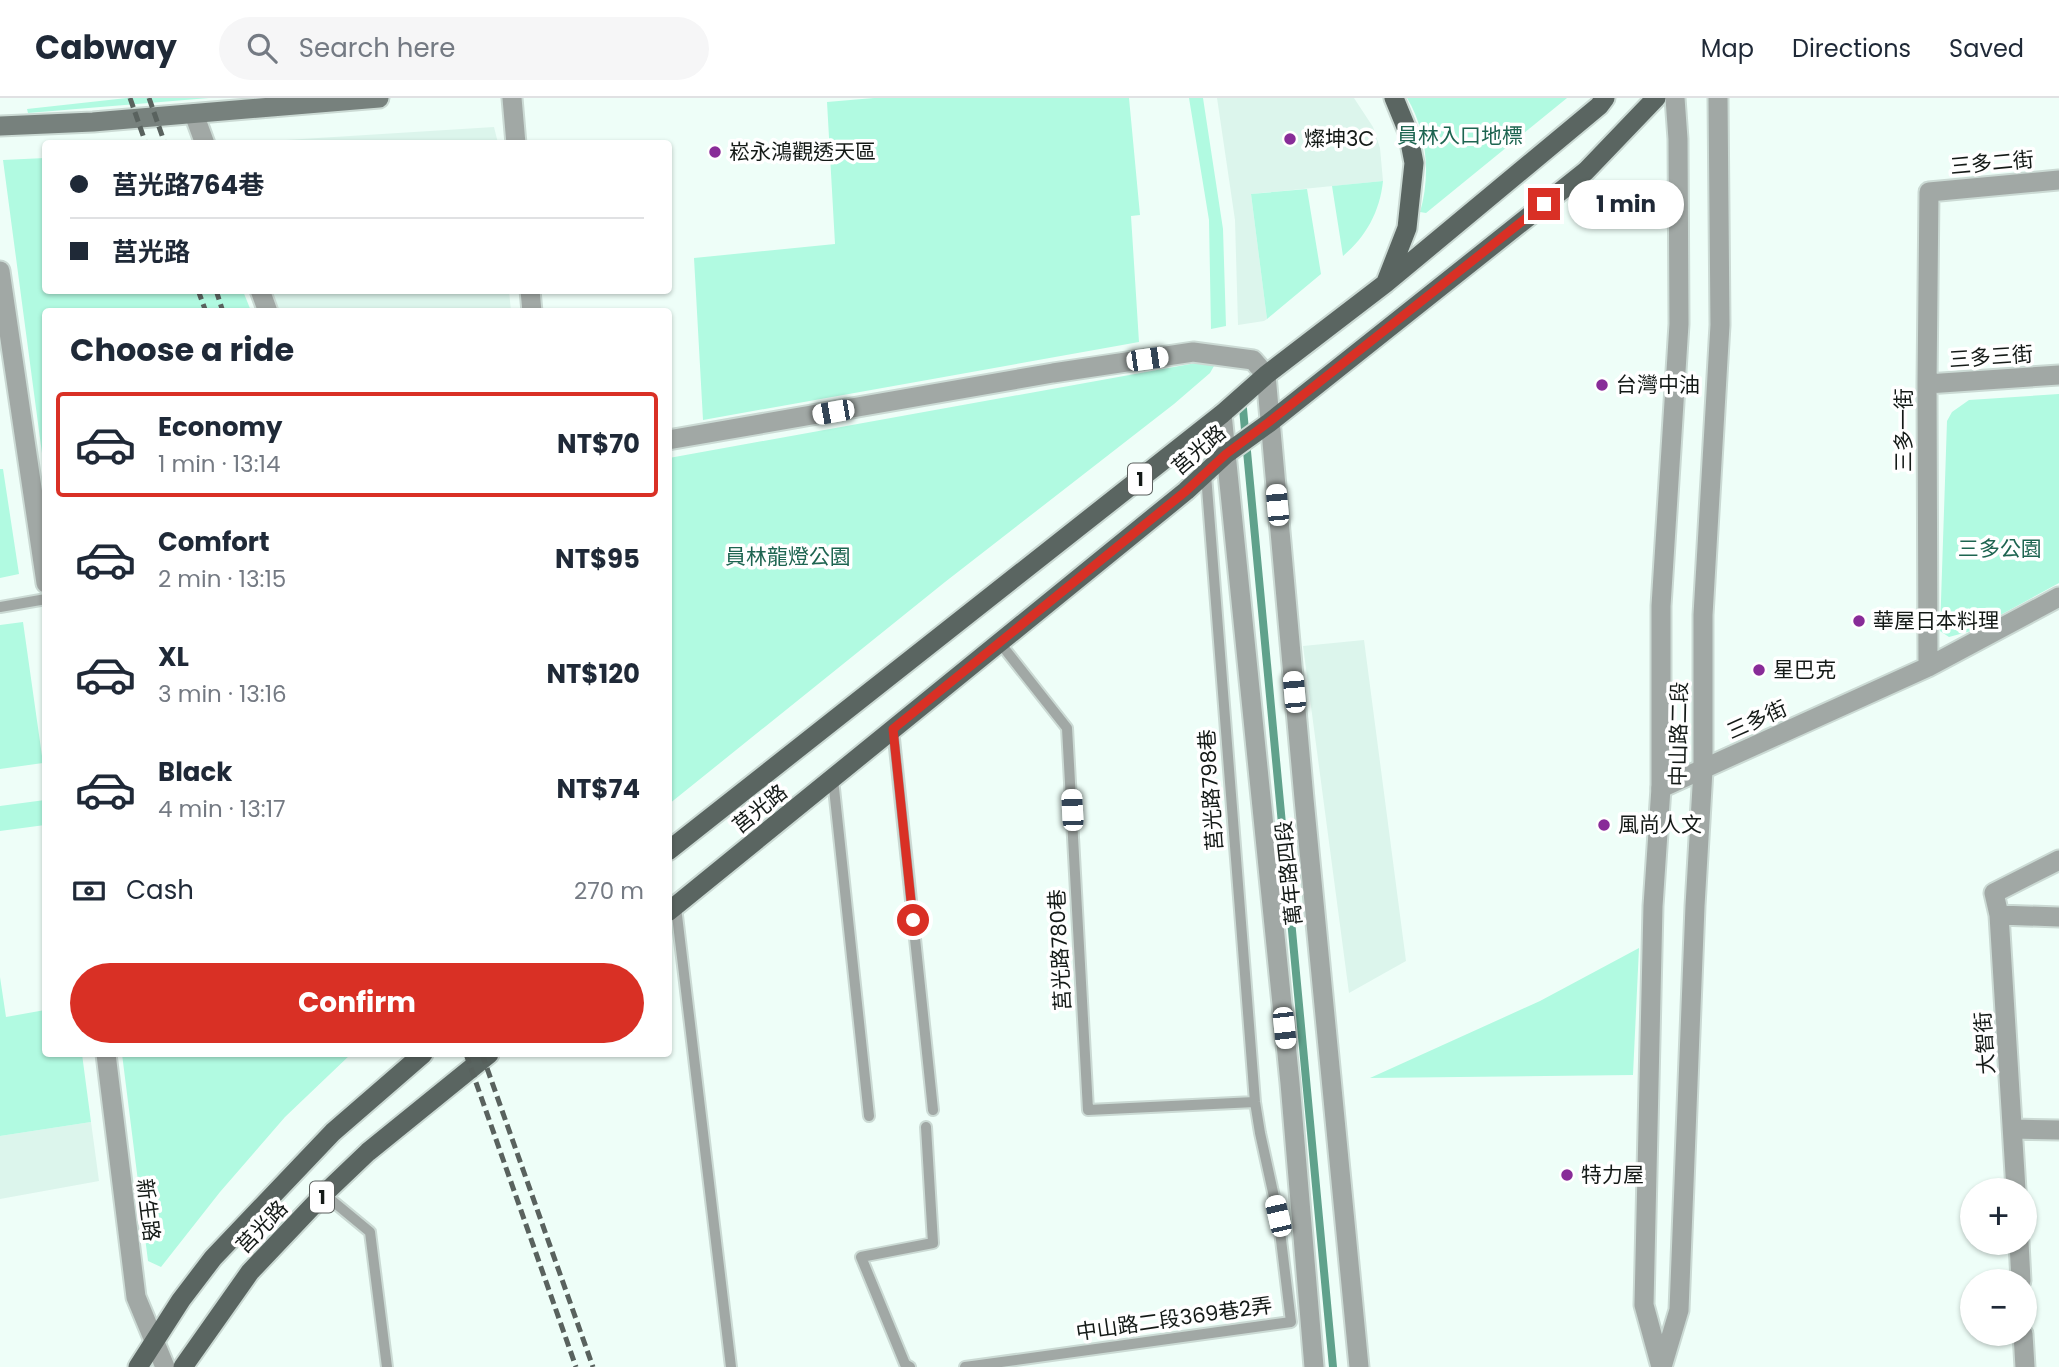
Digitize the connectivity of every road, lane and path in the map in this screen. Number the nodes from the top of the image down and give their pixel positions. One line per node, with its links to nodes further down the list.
1 (379, 98): 8 (main road)
2 (512, 98): 11 (street)
3 (1394, 98): 15 (main road)
4 (1605, 98): 15 (main road, 莒光路 / 1)
5 (1656, 98): 20 (main road, 莒光路 / 1)
6 (1675, 98): 33 (street, 中山路二段)
7 (1717, 98): 31 (street, 中山路二段)
8 (194, 114): 9 (main road); 10 (street)
9 (0, 126)
10 (204, 140)
11 (516, 140)
12 (2059, 180): 13 (street, 三多二街)
13 (1929, 192): 18 (street, 三多一街)
14 (0, 271): 24 (street)
15 (1386, 283): 16 (main road, 莒光路 / 1)
16 (1266, 375): 19 (main road, 莒光路 / 1); 20 (street, 萬年路四段); 21 (street)
17 (2059, 375): 18 (street, 三多三街)
18 (1927, 384): 29 (street, 三多一街)
19 (1222, 414): 22 (street, 萬年路四段); 34 (main road, 莒光路 / 1)
20 (1269, 422): 22 (main road, 莒光路 / 1); 60 (street, 萬年路四段)
21 (672, 439)
22 (1226, 454): 23 (main road, 莒光路 / 1); 59 (street, 萬年路四段)
23 (1206, 475): 28 (main road, 莒光路 / 1); 42 (lane, 莒光路798巷)
24 (42, 556)
25 (2059, 597): 29 (street, 三多街)
26 (42, 600): 27 (lane)
27 (0, 607)
28 (1000, 643): 30 (main road, 莒光路 / 1); 42 (lane, 莒光路780巷)
29 (1928, 667): 31 (street, 三多街)
30 (893, 729): 32 (main road, 莒光路 / 1); 43 (lane)
31 (1703, 770): 33 (street, 三多街); 61 (street, 中山路二段)
32 (833, 779): 36 (main road, 莒光路 / 1); 44 (lane)
33 (1661, 788): 61 (street, 中山路二段)
34 (672, 848)
35 (2059, 860): 37 (street, 大智街)
36 (672, 910): 56 (lane)
37 (1999, 915): 38 (street); 46 (street, 大智街)
38 (2059, 917)
39 (106, 1057): 50 (street, 新生路)
40 (420, 1057): 50 (main road, 莒光路 / 1)
41 (485, 1057): 49 (main road, 莒光路 / 1)
42 (1255, 1102): 58 (lane, 中山路二段369巷2弄)
43 (933, 1110)
44 (869, 1116)
45 (926, 1127): 57 (lane)
46 (2013, 1129): 47 (street); 48 (street, 大智街)
47 (2059, 1130)
48 (2015, 1178)
49 (324, 1194): 54 (main road, 莒光路 / 1); 55 (lane)
50 (154, 1342): 52 (main road, 莒光路 / 1); 53 (street, 新生路)
51 (2024, 1346): 62 (street)
52 (138, 1367)
53 (166, 1367)
54 (183, 1367)
55 (387, 1367)
56 (731, 1367)
57 (910, 1367)
58 (965, 1367)
59 (1314, 1367)
60 (1359, 1367)
61 (1661, 1367)
62 (2025, 1367)

